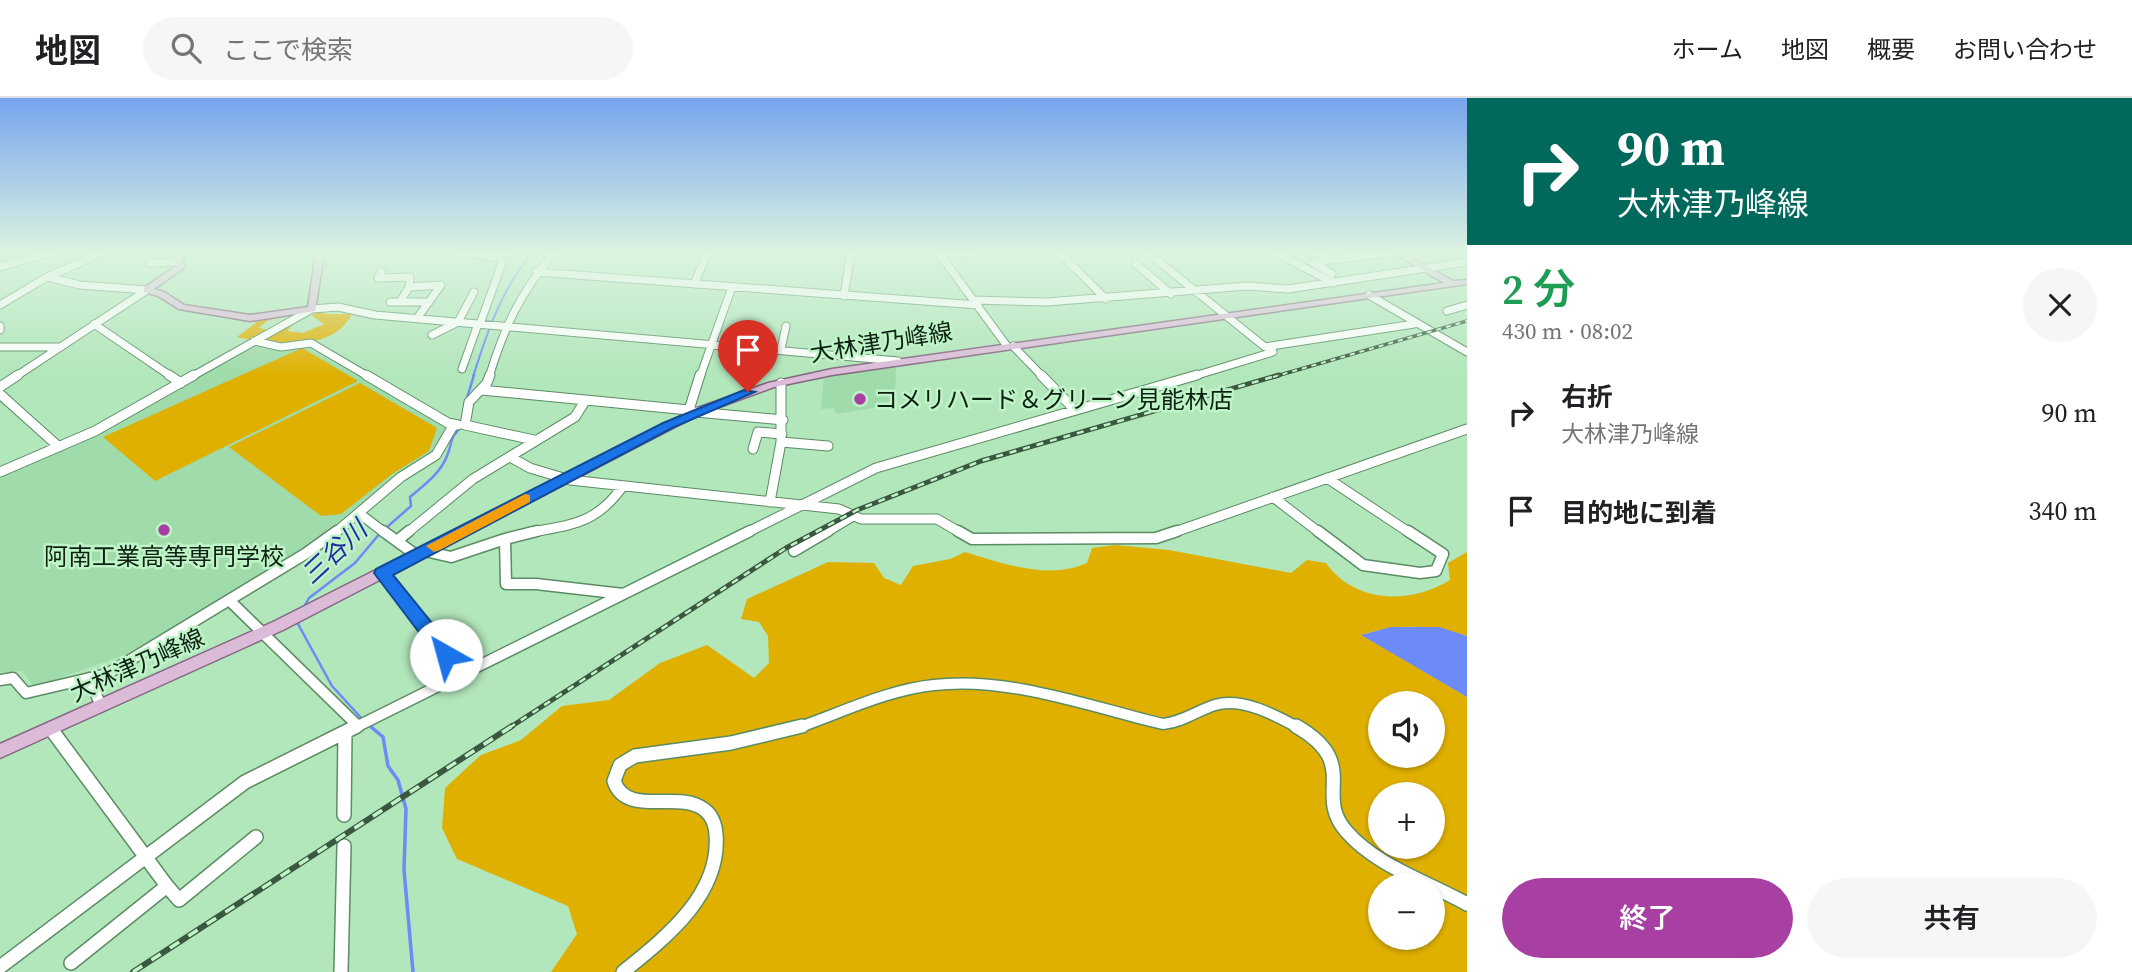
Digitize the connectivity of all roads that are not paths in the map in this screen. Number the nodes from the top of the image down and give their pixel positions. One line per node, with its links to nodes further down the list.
1 (474, 292): 32 (street)
2 (21, 293): 26 (street)
3 (143, 293): 33 (street)
4 (156, 293): 28 (main road)
5 (314, 293): 28 (main road)
6 (406, 293): 23 (street)
7 (436, 293): 24 (street)
8 (491, 293): 34 (street)
9 (525, 293): 36 (street)
10 (730, 293): 40 (street)
11 (804, 293): 20 (street)
12 (845, 293): 20 (street)
13 (969, 293): 25 (street)
14 (1101, 293): 21 (street)
15 (1185, 293): 18 (street)
16 (1195, 293): 30 (street)
17 (1386, 293): 19 (main road, 大林津乃峰線)
18 (1171, 294): 21 (street)
19 (1369, 295): 30 (main road, 大林津乃峰線); 35 (street)
20 (844, 296): 25 (street)
21 (1107, 299): 25 (street)
22 (390, 302): 23 (street)
23 (400, 302): 24 (street)
24 (429, 302): 31 (street)
25 (976, 302): 43 (street)
26 (0, 305)
27 (1467, 305): 29 (street)
28 (312, 309): 31 (street); 39 (street)
29 (1447, 311)
30 (1223, 316): 43 (main road, 大林津乃峰線); 44 (street)
31 (418, 317): 32 (street)
32 (458, 321): 34 (street); 38 (street)
33 (94, 324): 47 (street); 53 (street)
34 (481, 324): 36 (street); 52 (street)
35 (1415, 324): 44 (street); 45 (street)
36 (507, 326): 40 (street); 56 (street)
37 (786, 326): 48 (street)
38 (432, 335)
39 (254, 341): 53 (street); 62 (street)
40 (712, 343): 42 (street); 60 (street)
41 (1467, 343): 45 (street)
42 (750, 346): 48 (street); 51 (street)
43 (1010, 346): 50 (main road, 大林津乃峰線); 59 (street)
44 (1271, 346): 59 (street)
45 (1455, 346): 49 (street)
46 (0, 347): 47 (street)
47 (61, 347): 55 (street)
48 (781, 349): 50 (street)
49 (1467, 352)
50 (898, 362): 54 (main road, 大林津乃峰線)
51 (744, 366)
52 (462, 369)
53 (181, 383): 67 (street)
54 (781, 383): 60 (main road, 大林津乃峰線); 61 (street)
55 (0, 387)
56 (481, 390): 58 (street); 62 (street)
57 (0, 394): 67 (street)
58 (585, 401): 60 (street); 65 (street)
59 (1074, 408): 76 (street)
60 (693, 412): 61 (street); 72 (main road, 大林津乃峰線)
61 (783, 420): 64 (street)
62 (460, 425): 65 (street); 77 (street)
63 (1467, 429): 71 (street)
64 (782, 438): 66 (street); 68 (street); 75 (street)
65 (534, 440): 69 (street)
66 (828, 446)
67 (59, 447): 70 (street)
68 (753, 449)
69 (512, 458): 72 (street); 80 (street)
70 (0, 472)
71 (1327, 478): 74 (street); 74 (street)
72 (564, 479): 73 (street); 82 (main road, 大林津乃峰線)
73 (623, 486): 75 (street); 79 (street)
74 (1273, 497): 78 (street)
75 (770, 502): 76 (street)
76 (802, 505): 78 (street); 84 (street)
77 (360, 514): 80 (street); 85 (street)
78 (853, 516): 81 (street)
79 (505, 539): 82 (street); 84 (street)
80 (398, 541): 82 (street)
81 (794, 551)
82 (421, 553): 83 (main road, 大林津乃峰線)
83 (382, 573): 86 (main road, 大林津乃峰線); 87 (street)
84 (624, 594): 87 (street)
85 (229, 600): 86 (street); 88 (street)
86 (263, 633): 90 (main road, 大林津乃峰線); 91 (street)
87 (462, 674): 91 (street)
88 (89, 678): 89 (street); 90 (street)
89 (0, 680)
90 (101, 706): 92 (main road, 大林津乃峰線)
91 (364, 723): 93 (street)
92 (51, 729): 94 (main road, 大林津乃峰線); 98 (street)
93 (345, 733): 95 (street); 98 (street)
94 (0, 751)
95 (344, 816)
96 (256, 837): 99 (street)
97 (344, 846): 103 (street)
98 (147, 856): 99 (street); 102 (street)
99 (167, 886): 101 (street)
100 (1467, 904): 104 (street)
101 (71, 963)
102 (0, 967)
103 (341, 972)
104 (623, 972)

